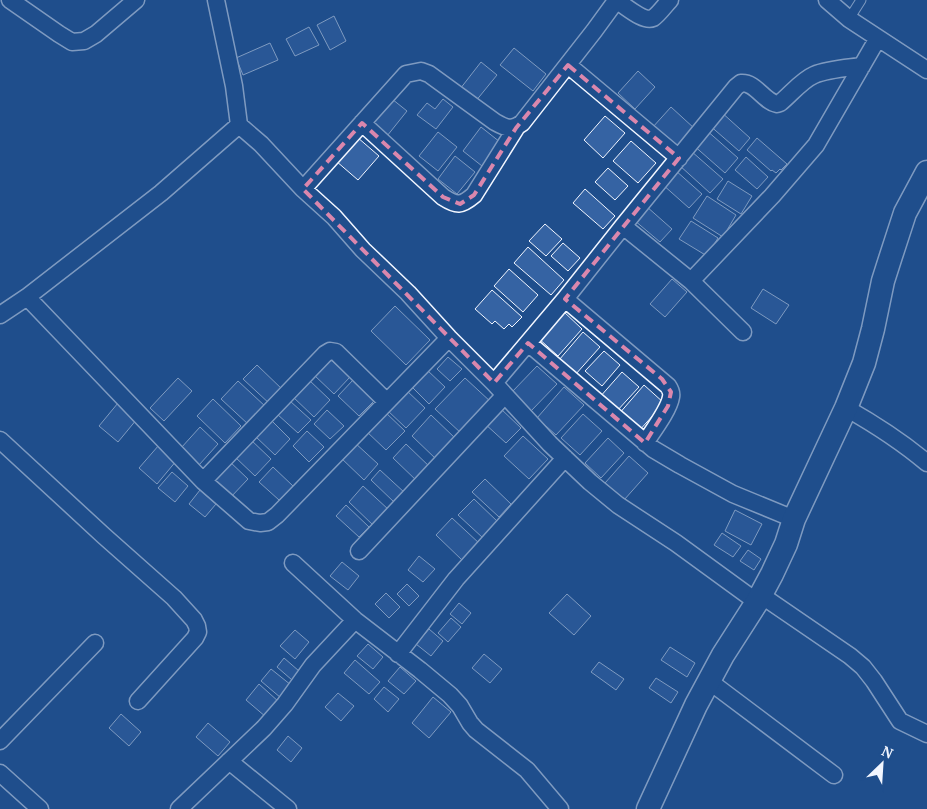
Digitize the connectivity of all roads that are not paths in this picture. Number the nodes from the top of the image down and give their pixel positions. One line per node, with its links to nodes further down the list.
1 (10, 0): 2 (street)
2 (136, 0)
3 (216, 0): 13 (street)
4 (670, 0): 9 (street)
5 (827, 0): 7 (street)
6 (861, 0): 7 (lane)
7 (849, 19): 8 (street)
8 (878, 38): 10 (street); 11 (street)
9 (568, 65): 14 (street); 15 (street)
10 (862, 66): 15 (street); 19 (street)
11 (927, 70)
12 (362, 123): 14 (street); 14 (street); 17 (street)
13 (240, 125): 17 (street); 20 (street)
14 (516, 128)
15 (679, 158): 18 (street)
16 (927, 172): 28 (street)
17 (303, 188): 24 (street)
18 (623, 226): 19 (street); 21 (street)
19 (691, 281): 23 (street)
20 (27, 297): 22 (street); 33 (street)
21 (565, 299): 25 (street); 30 (street)
22 (0, 315)
23 (743, 332)
24 (448, 338): 26 (street); 27 (street)
25 (528, 343): 26 (street); 30 (street)
26 (499, 389): 31 (street); 35 (street)
27 (386, 401): 33 (street); 33 (street)
28 (846, 408): 32 (street); 34 (street)
29 (0, 440): 42 (street)
30 (645, 444): 34 (street)
31 (565, 458): 37 (street); 40 (street)
32 (927, 463)
33 (203, 481)
34 (794, 519): 37 (street)
35 (359, 551)
36 (293, 563): 38 (street)
37 (759, 598): 41 (street); 43 (street)
38 (355, 620): 40 (street); 45 (street)
39 (95, 643): 44 (street)
40 (398, 654): 51 (street)
41 (709, 681): 47 (street); 52 (street)
42 (138, 701)
43 (927, 734)
44 (0, 741)
45 (228, 761): 49 (street); 50 (street)
46 (0, 773): 48 (street)
47 (834, 775)
48 (40, 809)
49 (179, 809)
50 (288, 809)
51 (560, 809)
52 (648, 809)

